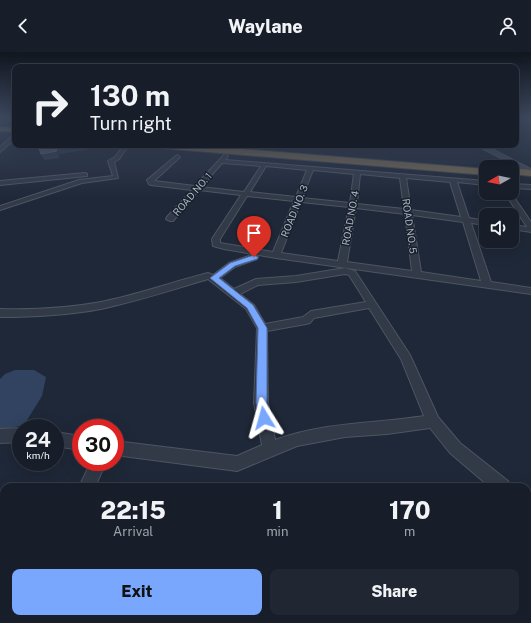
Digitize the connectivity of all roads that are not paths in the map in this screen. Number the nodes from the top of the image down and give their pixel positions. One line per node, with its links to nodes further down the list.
1 (125, 148): 11 (street)
2 (234, 148): 5 (street, ROAD NO. 1); 7 (highway); 9 (highway)
3 (485, 148): 13 (street)
4 (178, 157): 21 (street)
5 (221, 161): 6 (street); 21 (street, ROAD NO. 1)
6 (265, 164): 8 (street); 23 (street)
7 (479, 167)
8 (311, 168): 12 (street); 24 (street, ROAD NO. 3)
9 (479, 171)
10 (519, 171): 13 (highway)
11 (114, 172): 18 (street); 27 (street)
12 (357, 172): 15 (street); 26 (street, ROAD NO. 4)
13 (531, 172)
14 (519, 175): 16 (highway)
15 (403, 176): 17 (street); 28 (street, ROAD NO. 5)
16 (531, 176)
17 (453, 181): 19 (street); 30 (street)
18 (0, 183)
19 (479, 183)
20 (519, 186): 22 (street)
21 (198, 187): 23 (street); 29 (street, ROAD NO. 1)
22 (531, 187)
23 (246, 193): 24 (street); 34 (street)
24 (298, 199): 26 (street); 34 (street, ROAD NO. 3)
25 (513, 200): 33 (street)
26 (353, 205): 28 (street); 36 (street, ROAD NO. 4)
27 (0, 208)
28 (408, 212): 30 (street); 37 (street, ROAD NO. 5)
29 (170, 219)
30 (465, 220): 31 (street); 39 (street)
31 (479, 222)
32 (519, 227): 33 (street)
33 (531, 228)
34 (276, 255): 36 (street)
35 (254, 257): 38 (street)
36 (342, 264): 37 (street)
37 (417, 275): 39 (street)
38 (214, 278): 41 (street); 43 (street)
39 (487, 284): 40 (street)
40 (531, 291)
41 (233, 293): 42 (street); 44 (street)
42 (372, 304): 44 (street); 45 (street)
43 (0, 313)
44 (262, 328): 49 (street)
45 (433, 420): 49 (street); 52 (street)
46 (12, 435): 47 (street)
47 (0, 436)
48 (124, 449): 49 (street)
49 (270, 449)
50 (95, 471): 51 (street)
51 (89, 483)
52 (497, 483)

